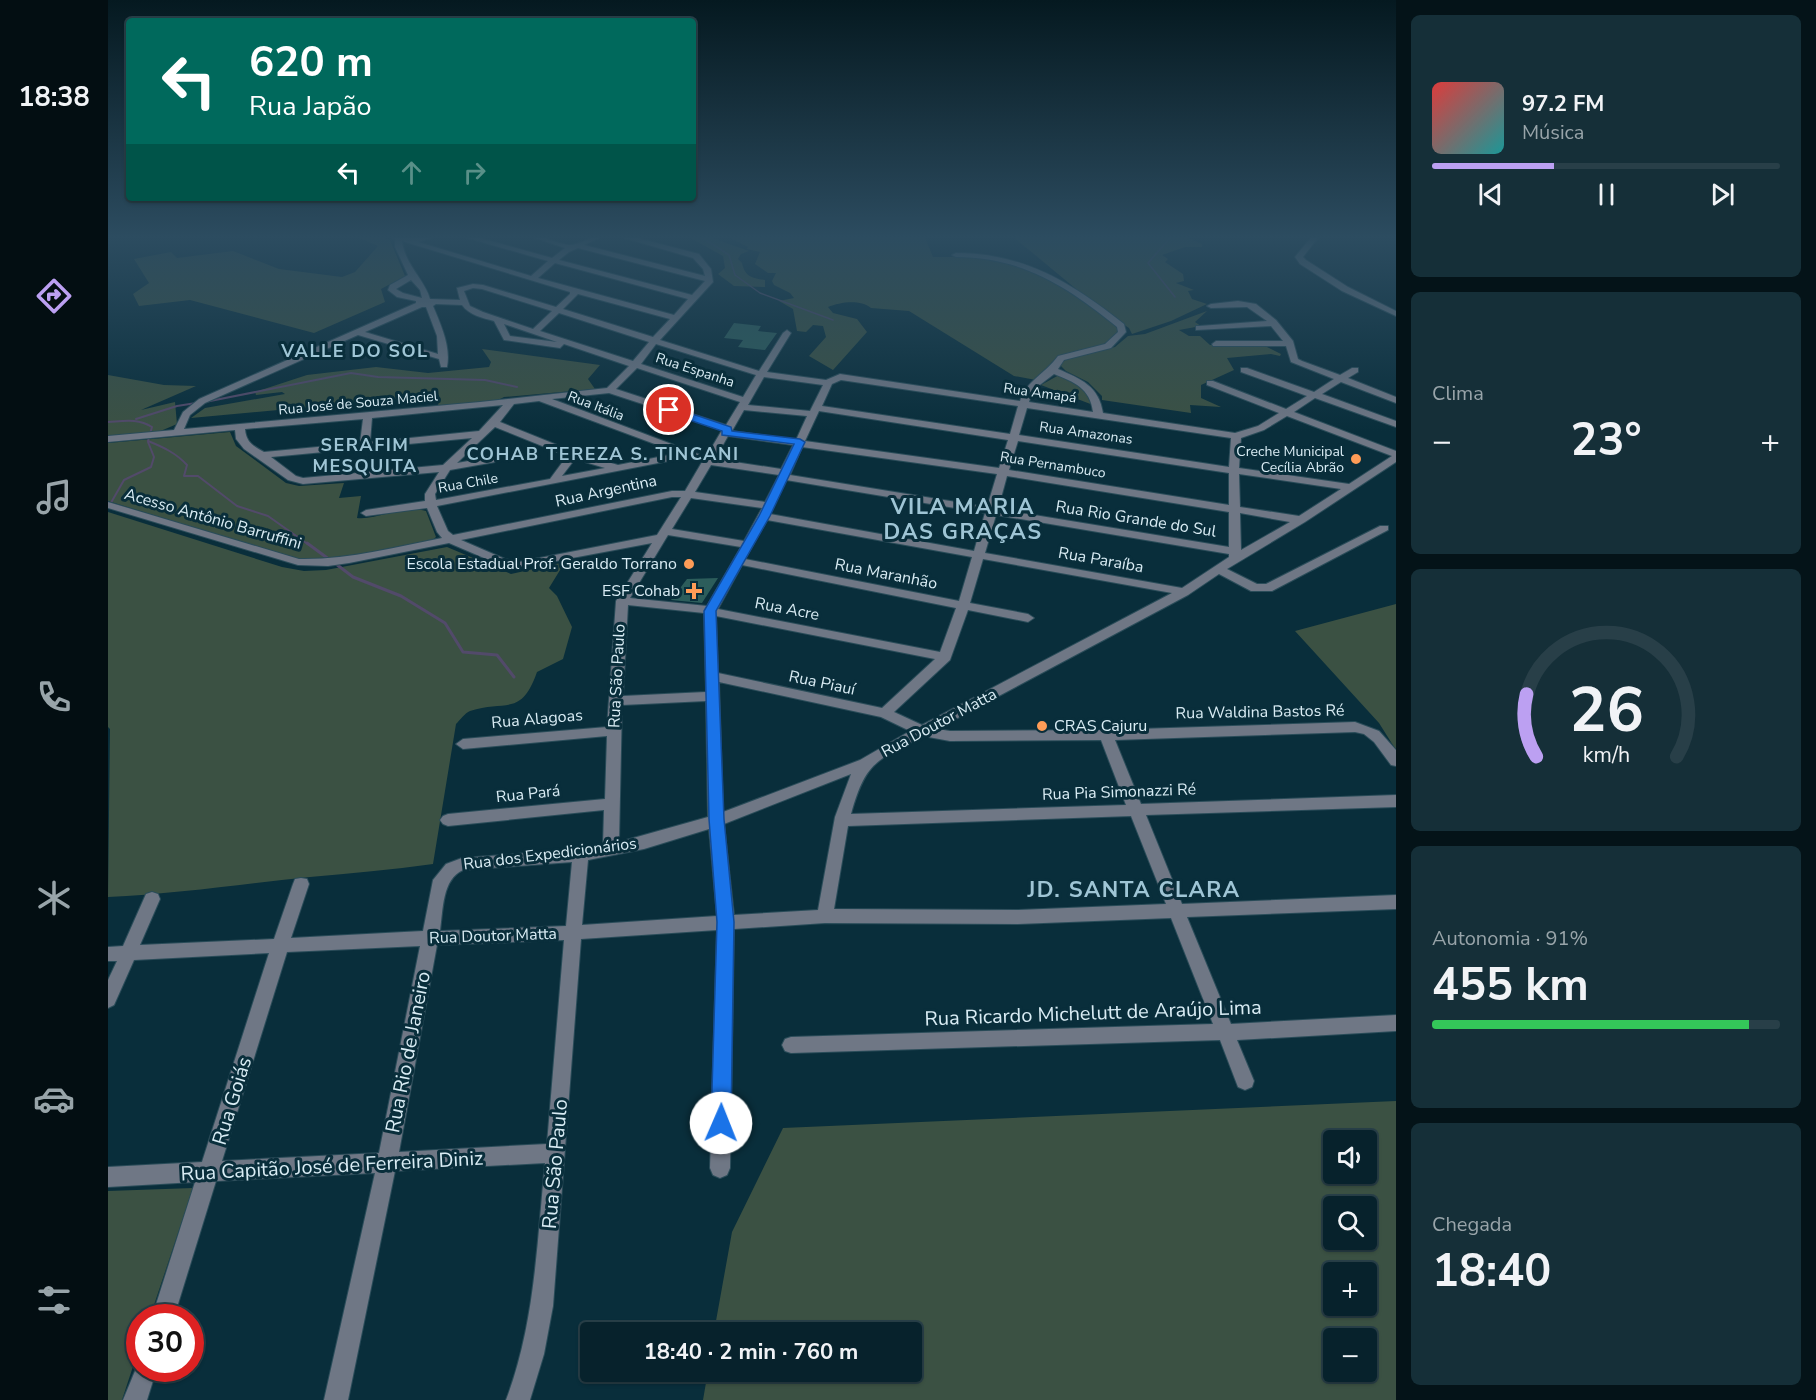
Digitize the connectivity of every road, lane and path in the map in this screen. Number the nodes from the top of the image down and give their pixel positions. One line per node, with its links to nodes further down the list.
1 (420, 300): 8 (street)
2 (524, 300): 11 (street)
3 (568, 300): 11 (street)
4 (609, 300): 13 (street)
5 (691, 300): 13 (street)
6 (1086, 300): 25 (street)
7 (1368, 300): 12 (street)
8 (426, 302): 9 (street); 18 (street); 18 (street)
9 (464, 303): 14 (street)
10 (1211, 306): 15 (street)
11 (558, 310): 17 (street); 20 (street)
12 (1396, 314)
13 (676, 318): 20 (street)
14 (497, 320): 17 (street); 23 (street)
15 (1272, 323): 16 (street); 21 (street)
16 (1199, 328)
17 (535, 331): 23 (street)
18 (359, 333): 47 (street)
19 (787, 333): 28 (street, Rua São Paulo)
20 (654, 341): 24 (street); 28 (street)
21 (1290, 343): 22 (street); 29 (street)
22 (1216, 344)
23 (581, 348): 24 (street, Rua Espanha)
24 (635, 365): 32 (street); 37 (street, Rua Espanha)
25 (1053, 370): 38 (street); 42 (street)
26 (1244, 370): 33 (street)
27 (1355, 370): 29 (street)
28 (761, 374): 30 (street); 37 (street, Rua São Paulo)
29 (1341, 378): 33 (street); 36 (street)
30 (828, 383): 38 (street, Rua Amapá); 39 (street)
31 (1210, 383): 40 (street)
32 (610, 390): 34 (street, Rua José de Souza Maciel); 46 (street, Rua Pernambuco)
33 (1314, 395): 40 (street); 44 (street)
34 (537, 396): 35 (street, Rua José de Souza Maciel); 56 (street, Rua Itália)
35 (511, 400): 41 (street, Rua José de Souza Maciel); 43 (street)
36 (1396, 400)
37 (743, 404): 39 (street, Rua Espanha); 46 (street, Rua São Paulo)
38 (1023, 404): 42 (street, Rua Amapá); 49 (street)
39 (814, 411): 49 (street, Rua Amazonas); 52 (street)
40 (1286, 411): 50 (street); 57 (street)
41 (368, 415): 45 (street, Rua José de Souza Maciel); 53 (street)
42 (1098, 415): 50 (street, Rua Amapá)
43 (494, 423): 48 (street); 55 (street)
44 (1396, 424)
45 (240, 427): 47 (street, Rua José de Souza Maciel); 54 (street)
46 (727, 431): 52 (street, Rua Pernambuco); 59 (street, Rua São Paulo)
47 (178, 432): 51 (street, Rua José de Souza Maciel)
48 (482, 434): 53 (street); 60 (street)
49 (1014, 436): 62 (street, Rua Amazonas); 63 (street)
50 (1236, 436): 62 (street)
51 (108, 439)
52 (800, 442): 63 (street, Rua Pernambuco); 64 (street)
53 (365, 444): 54 (street)
54 (262, 455): 60 (street)
55 (573, 455): 61 (street); 65 (street)
56 (686, 455): 59 (street, Rua Itália); 61 (street, Rua Chile)
57 (1396, 456): 66 (street, Rua Doutor Matta)
58 (491, 460): 60 (street)
59 (708, 461): 64 (street, Rua Itália); 67 (street, Rua São Paulo)
60 (446, 468): 69 (street)
61 (618, 469): 65 (street, Rua Chile)
62 (1234, 469): 66 (street, Rua Amazonas); 70 (street)
63 (1003, 472): 70 (street, Rua Pernambuco); 73 (street)
64 (785, 475): 71 (street); 73 (street, Rua Rio Grande do Sul)
65 (553, 482): 69 (street, Rua Chile)
66 (1352, 488): 74 (street, Rua Doutor Matta)
67 (688, 494): 71 (street, Rua Argentina); 76 (street, Rua São Paulo); 77 (street, Rua Argentina)
68 (108, 505): 77 (street, Acesso Antônio Barruffini)
69 (431, 505): 72 (street, Rua Chile); 77 (street)
70 (1233, 508): 74 (street, Rua Pernambuco); 79 (street)
71 (767, 511): 78 (street); 80 (street, Rua Paraíba)
72 (366, 513)
73 (992, 513): 79 (street, Rua Rio Grande do Sul); 80 (street)
74 (1301, 520): 79 (street, Rua Doutor Matta)
75 (1384, 528): 82 (street)
76 (663, 535): 77 (street); 78 (street); 84 (street, Rua São Paulo)
77 (451, 540)
78 (747, 545): 81 (street)
79 (1235, 554): 82 (street, Rua Doutor Matta)
80 (978, 555): 83 (street, Rua Paraíba); 85 (street)
81 (738, 561): 85 (street, Rua Maranhão); 86 (street)
82 (1219, 569): 83 (street, Rua Doutor Matta)
83 (1184, 592): 94 (street, Rua Doutor Matta)
84 (622, 601): 86 (street, Rua Acre); 91 (street, Rua São Paulo)
85 (963, 606): 87 (street, Rua Maranhão); 88 (street)
86 (710, 611): 88 (street, Rua Acre); 89 (street)
87 (1028, 618)
88 (945, 657): 92 (street)
89 (711, 676): 90 (street); 92 (street, Rua Piauí)
90 (712, 696): 91 (street); 102 (street)
91 (616, 701): 93 (street, Rua São Paulo)
92 (885, 713): 94 (street, Rua Piauí)
93 (614, 731): 96 (street, Rua Alagoas); 100 (street, Rua São Paulo)
94 (922, 731): 95 (street, Rua Waldina Bastos Ré); 98 (street, Rua Doutor Matta)
95 (1106, 735): 97 (street, Rua Waldina Bastos Ré); 101 (street)
96 (463, 744)
97 (1396, 761)
98 (866, 763): 102 (street, Rua dos Expedicionários); 104 (street, Rua Doutor Matta)
99 (1396, 801): 101 (street, Rua Pia Simonazzi Ré)
100 (612, 804): 103 (street, Rua Pará); 105 (street, Rua São Paulo)
101 (1137, 809): 104 (street, Rua Pia Simonazzi Ré); 111 (street)
102 (716, 819): 105 (street, Rua dos Expedicionários); 113 (street)
103 (448, 820)
104 (843, 820): 112 (street, Rua Doutor Matta)
105 (610, 850): 106 (street, Rua dos Expedicionários)
106 (581, 854): 107 (street, Rua dos Expedicionários); 114 (street, Rua São Paulo)
107 (441, 880): 115 (street, Rua Rio de Janeiro)
108 (302, 884): 116 (street, Rua Goiás)
109 (152, 899): 117 (street)
110 (1396, 902): 111 (street)
111 (1177, 910): 112 (street); 121 (street)
112 (825, 916): 113 (street, Rua Doutor Matta)
113 (726, 922): 114 (street, Rua Doutor Matta); 126 (street)
114 (572, 933): 115 (street, Rua Doutor Matta); 124 (street, Rua São Paulo)
115 (430, 938): 116 (street, Rua Doutor Matta); 125 (street, Rua Rio de Janeiro)
116 (280, 946): 117 (street, Rua Doutor Matta); 127 (street, Rua Goiás)
117 (128, 953): 118 (street, Rua Doutor Matta); 119 (street)
118 (108, 954)
119 (108, 1000)
120 (1396, 1023): 121 (street, Rua Ricardo Michelutt de Araújo Lima)
121 (1226, 1032): 122 (street, Rua Ricardo Michelutt de Araújo Lima); 123 (street)
122 (791, 1045)
123 (1245, 1081)
124 (556, 1153): 125 (street, Rua Capitão José de Ferreira Diniz); 133 (street, Rua São Paulo)
125 (387, 1163): 127 (street, Rua Capitão José de Ferreira Diniz); 132 (street, Rua Rio de Janeiro)
126 (720, 1168)
127 (210, 1173): 128 (street, Rua Capitão José de Ferreira Diniz); 129 (street, Rua Goiás)
128 (108, 1177)
129 (167, 1304)
130 (141, 1382): 131 (street)
131 (135, 1400)
132 (336, 1400)
133 (518, 1400)

